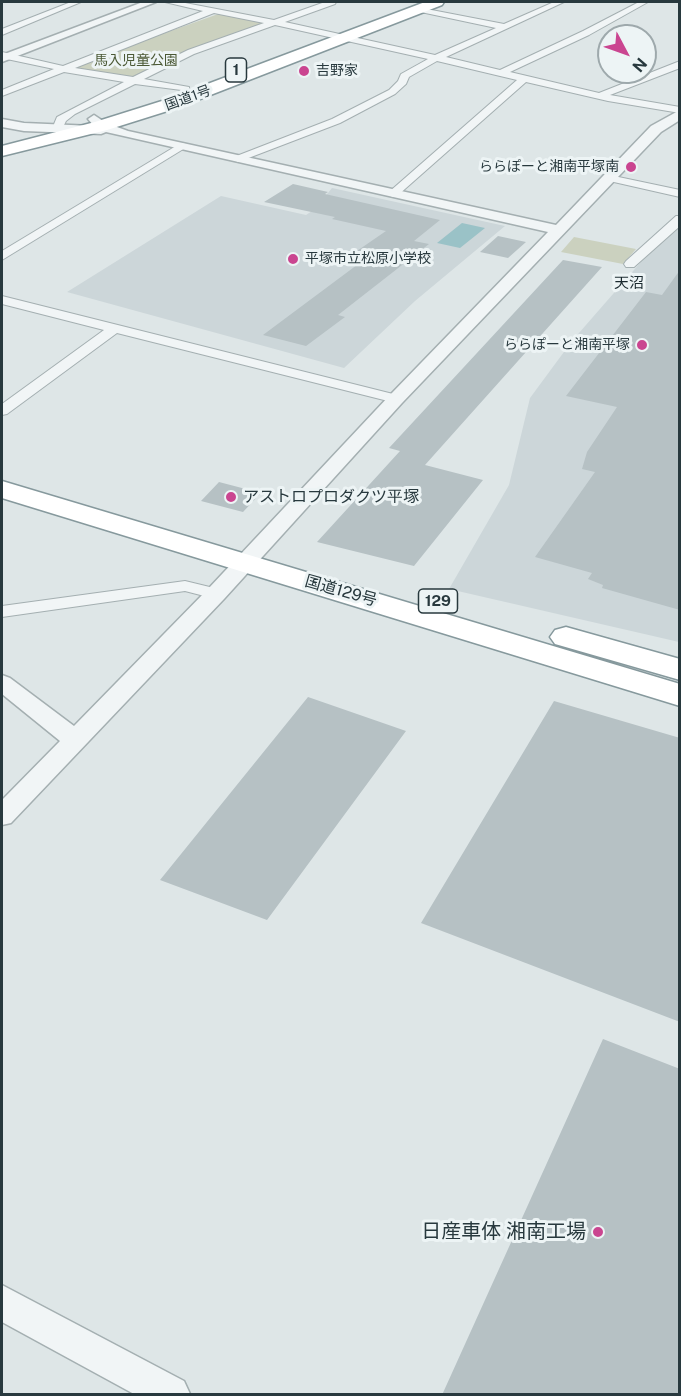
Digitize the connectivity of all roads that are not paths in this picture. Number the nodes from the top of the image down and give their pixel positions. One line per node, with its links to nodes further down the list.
1 (77, 2): 13 (street)
2 (151, 2): 15 (street)
3 (169, 2): 10 (street)
4 (332, 2): 11 (street)
5 (436, 2): 9 (highway, 国道1号 / 1)
6 (560, 2): 12 (street)
7 (644, 2): 19 (street)
8 (230, 4): 10 (street)
9 (415, 5): 12 (street); 14 (highway, 国道1号 / 1)
10 (214, 10): 11 (street); 18 (street)
11 (274, 22): 14 (street); 21 (street)
12 (504, 27): 16 (street)
13 (2, 32)
14 (338, 36): 16 (street); 22 (highway, 国道1号 / 1); 27 (highway, 国道1号 / 1)
15 (4, 57): 18 (street)
16 (434, 59): 19 (street); 32 (street)
17 (680, 63): 24 (street)
18 (64, 69): 21 (street); 23 (street)
19 (499, 74): 20 (street)
20 (523, 79): 24 (street); 34 (street)
21 (135, 81): 22 (street); 28 (street)
22 (186, 89): 27 (highway, 国道1号 / 1)
23 (2, 93)
24 (600, 96): 25 (street)
25 (680, 112): 33 (street)
26 (2, 123): 28 (street)
27 (99, 126): 28 (highway, 国道1号 / 1); 30 (street)
28 (48, 133): 29 (highway, 国道1号 / 1); 31 (highway, 国道1号 / 1)
29 (2, 142)
30 (181, 146): 32 (street); 38 (street)
31 (2, 151)
32 (238, 159): 34 (street)
33 (609, 178): 35 (street); 37 (street)
34 (393, 194): 37 (street)
35 (680, 194)
36 (680, 219): 39 (street)
37 (559, 230): 42 (street)
38 (2, 256)
39 (630, 264)
40 (2, 300): 41 (street)
41 (115, 328): 42 (street); 43 (street)
42 (396, 399): 46 (street)
43 (2, 411)
44 (2, 471): 46 (highway, 国道129号 / 129)
45 (2, 489): 46 (highway, 国道129号 / 129)
46 (252, 556): 47 (street); 49 (highway, 国道129号 / 129); 51 (highway, 国道129号 / 129)
47 (216, 594): 48 (street); 52 (street)
48 (2, 612)
49 (680, 670)
50 (2, 683): 52 (street)
51 (680, 695)
52 (75, 740): 53 (street)
53 (2, 816)
54 (2, 1303): 55 (street)
55 (171, 1395)

